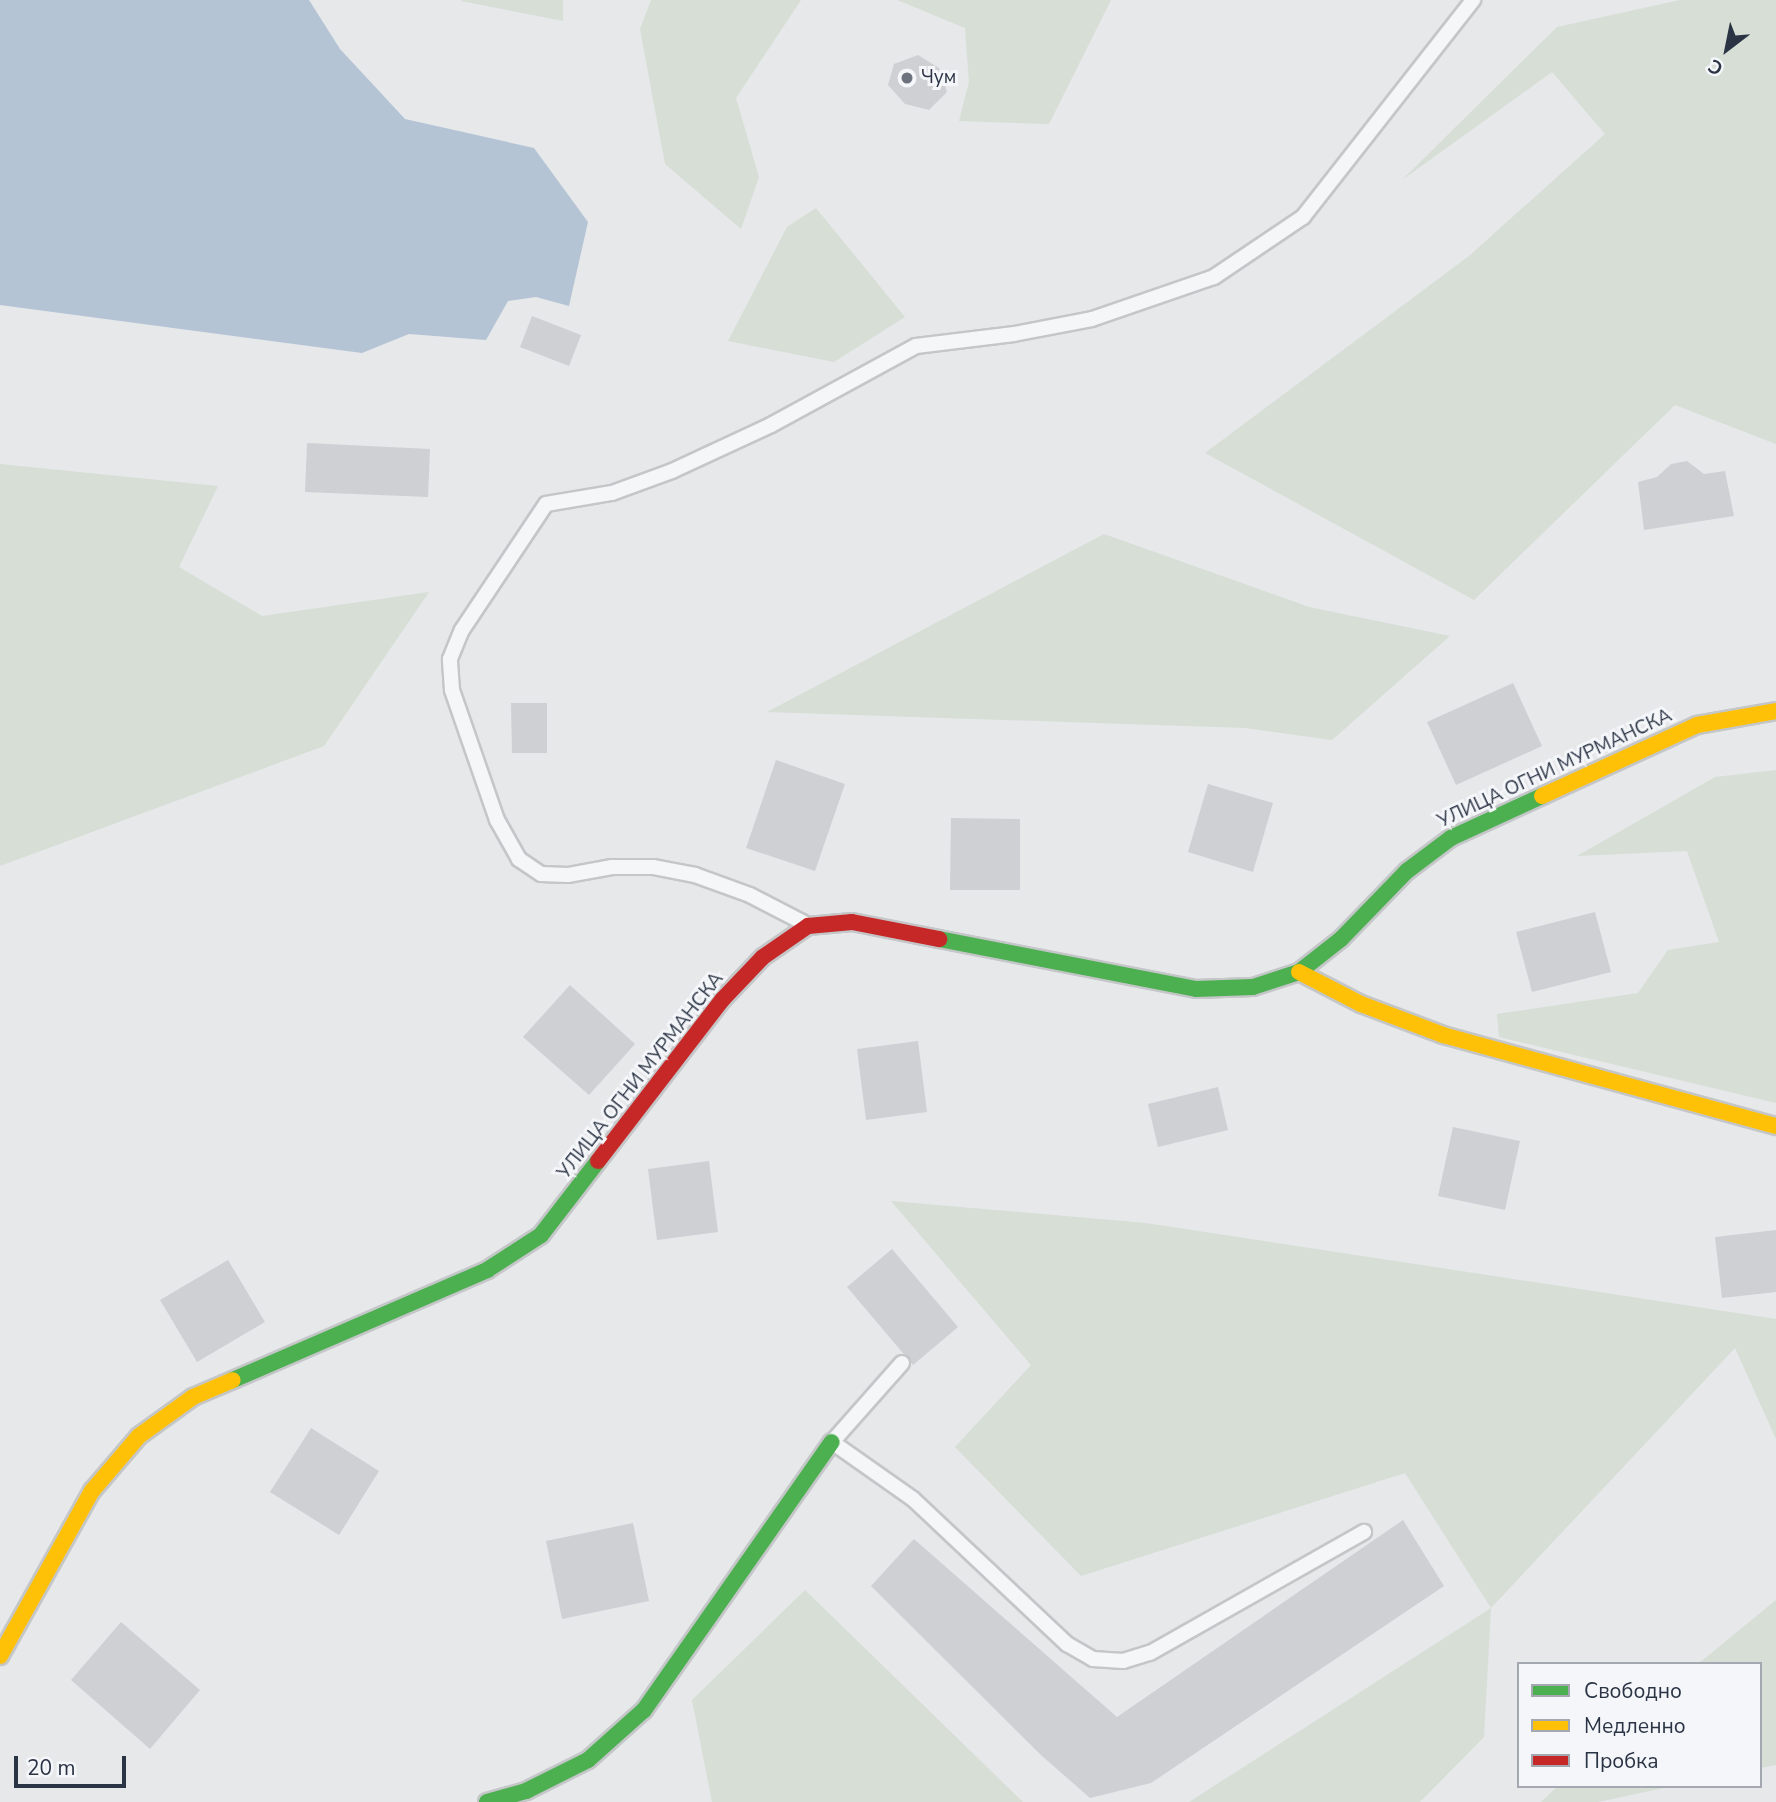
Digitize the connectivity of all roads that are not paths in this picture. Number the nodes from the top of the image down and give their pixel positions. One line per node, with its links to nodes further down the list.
1 (1473, 0): 3 (lane)
2 (1776, 711): 4 (street, УЛИЦА ОГНИ МУРМАНСКА)
3 (808, 926): 4 (street, УЛИЦА ОГНИ МУРМАНСКА); 9 (street, УЛИЦА ОГНИ МУРМАНСКА)
4 (1299, 972): 5 (street)
5 (1776, 1126)
6 (902, 1363): 7 (lane)
7 (832, 1442): 8 (lane); 10 (street)
8 (1364, 1532)
9 (0, 1656)
10 (488, 1802)

